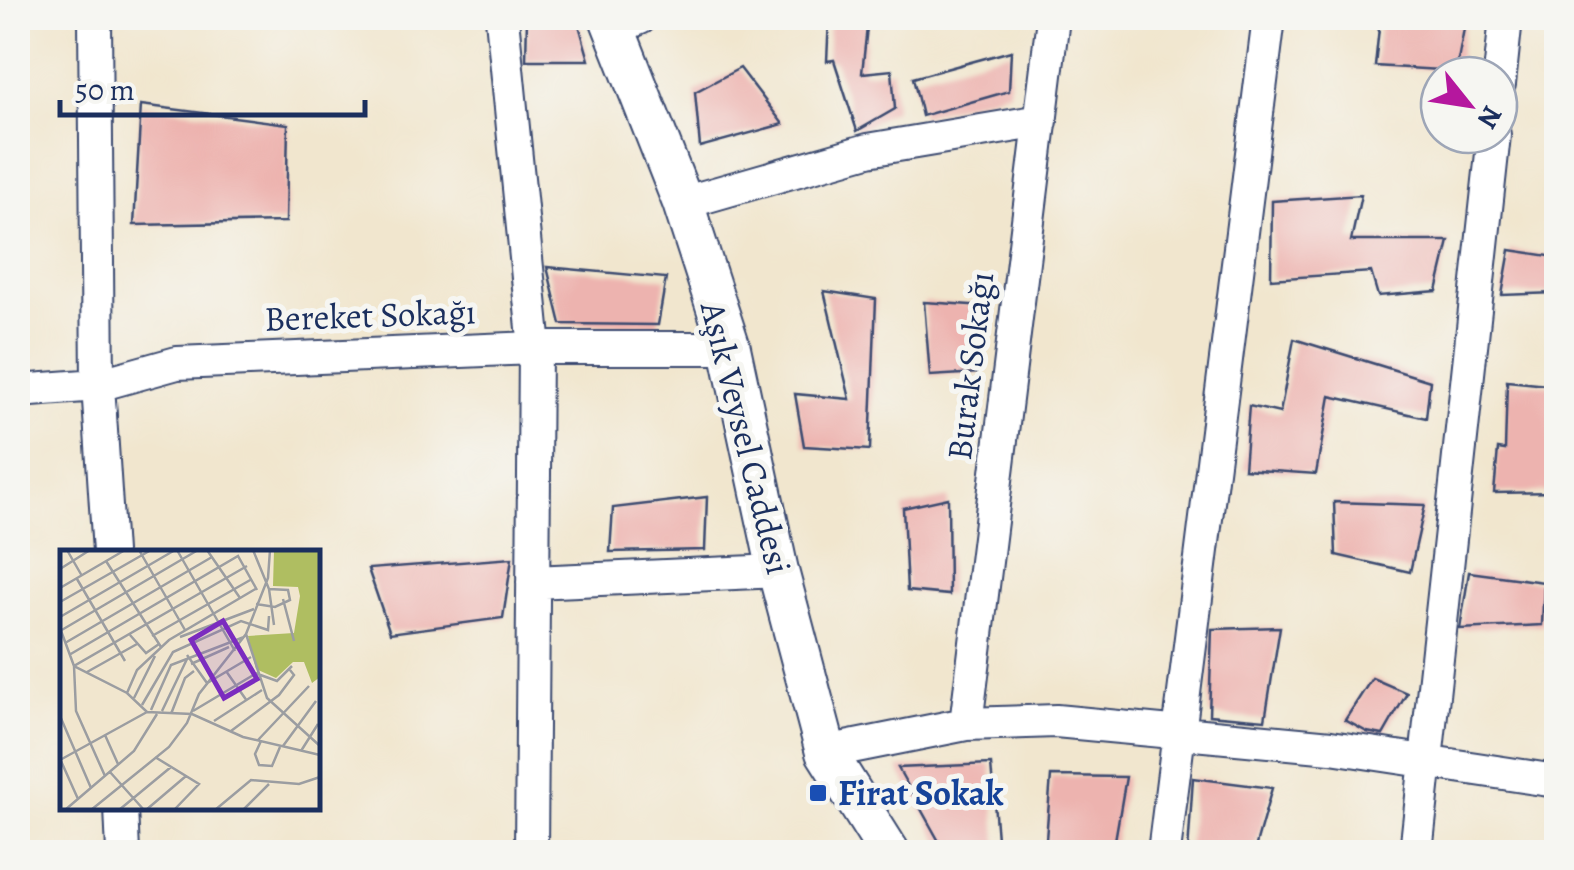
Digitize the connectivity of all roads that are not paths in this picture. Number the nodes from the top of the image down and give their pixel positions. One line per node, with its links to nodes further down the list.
1 (94, 18): 13 (street)
2 (502, 18): 11 (street)
3 (1054, 18): 8 (street, Burak Sokağı)
4 (1269, 18): 19 (street)
5 (1506, 18): 7 (street)
6 (622, 21): 10 (street, Aşık Veysel Caddesi)
7 (1502, 55)
8 (1041, 120): 10 (street); 18 (street, Burak Sokağı)
9 (1492, 155): 21 (street)
10 (683, 204): 12 (street, Aşık Veysel Caddesi)
11 (536, 348): 12 (street, Bereket Sokağı); 13 (street, Bereket Sokağı); 17 (street)
12 (730, 348): 16 (street, Aşık Veysel Caddesi)
13 (98, 385): 14 (street, Bereket Sokağı); 15 (street)
14 (18, 391)
15 (108, 550)
16 (778, 571): 17 (street); 20 (street, Aşık Veysel Caddesi)
17 (534, 582): 25 (street)
18 (966, 724): 19 (street); 20 (street)
19 (1180, 733): 21 (street); 27 (street)
20 (826, 752): 26 (street, Aşık Veysel Caddesi)
21 (1429, 762): 22 (street); 28 (street)
22 (1556, 782)
23 (121, 810): 24 (street)
24 (123, 852)
25 (531, 852)
26 (890, 852)
27 (1164, 852)
28 (1416, 852)

